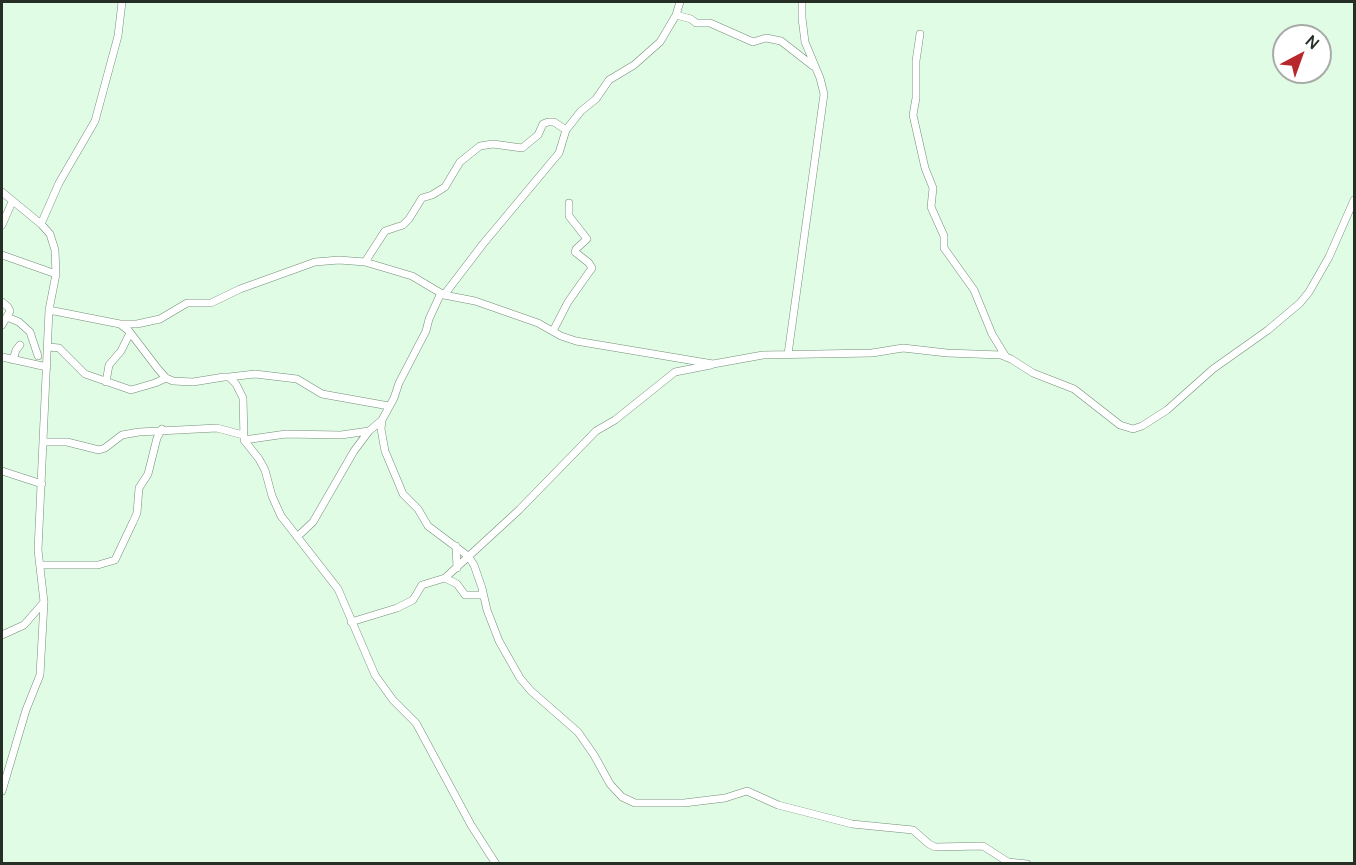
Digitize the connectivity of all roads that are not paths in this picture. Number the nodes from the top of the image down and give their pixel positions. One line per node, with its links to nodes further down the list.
1 (122, 2): 12 (street)
2 (680, 2): 4 (street)
3 (802, 2): 6 (street)
4 (676, 15): 6 (street); 7 (street)
5 (920, 34): 30 (street)
6 (815, 68): 27 (street)
7 (566, 130): 15 (street); 17 (street)
8 (2, 192): 10 (street)
9 (1354, 200): 30 (street)
10 (12, 202): 12 (street); 13 (street)
11 (569, 204): 23 (street)
12 (41, 224): 16 (street)
13 (2, 225)
14 (2, 255): 16 (street)
15 (365, 262): 17 (street); 21 (street)
16 (56, 274): 19 (street)
17 (443, 294): 23 (street); 38 (street)
18 (2, 302): 20 (street)
19 (50, 310): 21 (street); 26 (street)
20 (7, 317): 22 (street); 29 (street)
21 (120, 324): 24 (street)
22 (2, 325)
23 (553, 331): 33 (street)
24 (130, 333): 36 (street); 37 (street)
25 (20, 345): 31 (street)
26 (49, 348): 29 (street); 34 (street); 37 (street)
27 (788, 354): 30 (street); 33 (street)
28 (2, 357): 31 (street)
29 (38, 357): 32 (street)
30 (1006, 357)
31 (13, 360): 32 (street)
32 (31, 364): 34 (street)
33 (713, 364): 48 (street)
34 (47, 367): 43 (street)
35 (229, 377): 36 (street); 38 (street); 42 (street)
36 (166, 378): 37 (street)
37 (106, 382)
38 (389, 406): 39 (street)
39 (382, 420): 41 (street); 47 (street)
40 (162, 429): 42 (street); 43 (street); 49 (street)
41 (369, 431): 42 (street); 46 (street)
42 (243, 437): 46 (street)
43 (44, 442): 45 (street)
44 (2, 471): 45 (street)
45 (42, 484): 49 (street)
46 (297, 537): 54 (street)
47 (456, 546): 48 (street); 50 (street)
48 (468, 556): 50 (street); 52 (street)
49 (40, 565): 53 (street)
50 (457, 568): 51 (street)
51 (445, 578): 52 (street); 54 (street)
52 (483, 595): 58 (street)
53 (44, 602): 55 (street); 56 (street)
54 (351, 622): 57 (street)
55 (2, 635)
56 (2, 791)
57 (496, 864)
58 (1027, 864)

